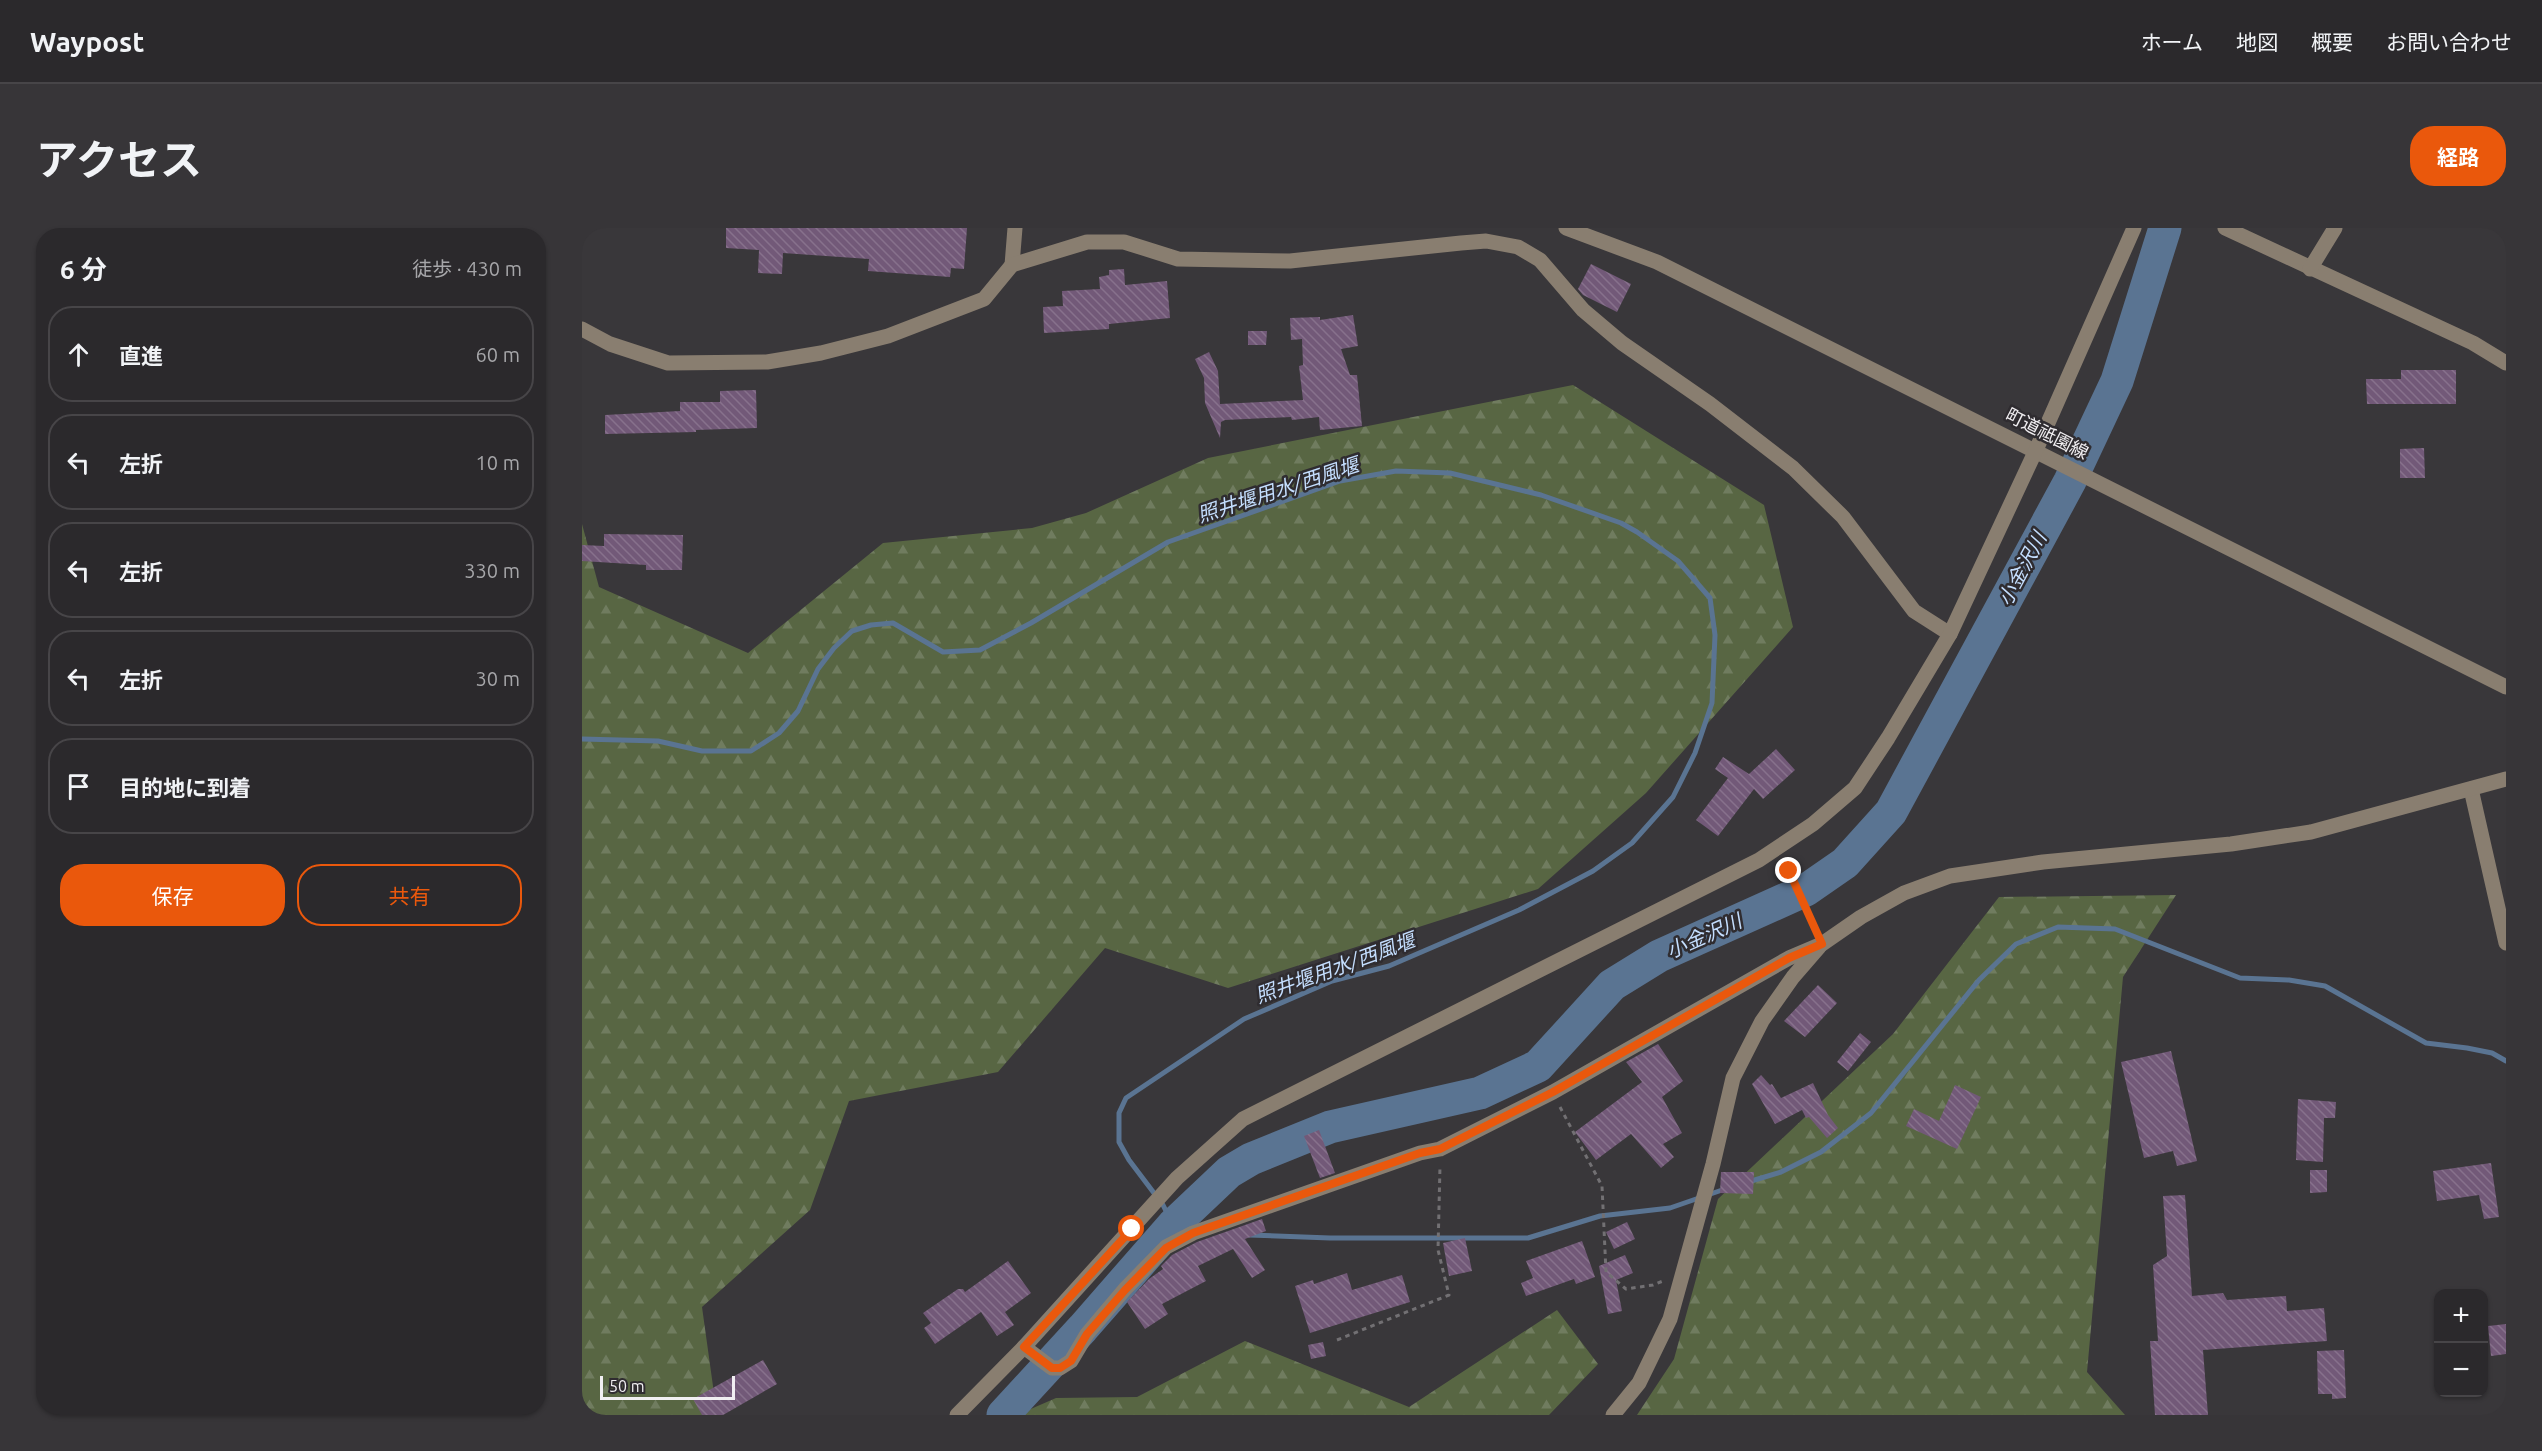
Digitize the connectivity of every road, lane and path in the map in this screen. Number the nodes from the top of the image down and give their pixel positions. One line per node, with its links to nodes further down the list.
1 (1015, 228): 6 (street)
2 (1566, 228): 10 (street, 町道祗園線)
3 (2134, 228): 10 (street)
4 (2225, 228): 7 (street)
5 (2335, 228): 7 (street)
6 (1012, 265): 8 (street); 11 (street)
7 (2310, 268): 9 (street)
8 (582, 329)
9 (2506, 363)
10 (2036, 450): 11 (street); 12 (street, 町道祗園線)
11 (1950, 634): 22 (street)
12 (2506, 687)
13 (2506, 779): 14 (street)
14 (2471, 789): 16 (street); 17 (street)
15 (1789, 871): 16 (path)
16 (1822, 944): 18 (street); 20 (street)
17 (2506, 944)
18 (1553, 1092): 19 (street); 20 (path)
19 (1440, 1149): 21 (path); 22 (street)
20 (1682, 1273): 24 (street)
21 (1337, 1340)
22 (1024, 1347): 23 (street)
23 (957, 1415)
24 (1613, 1415)

